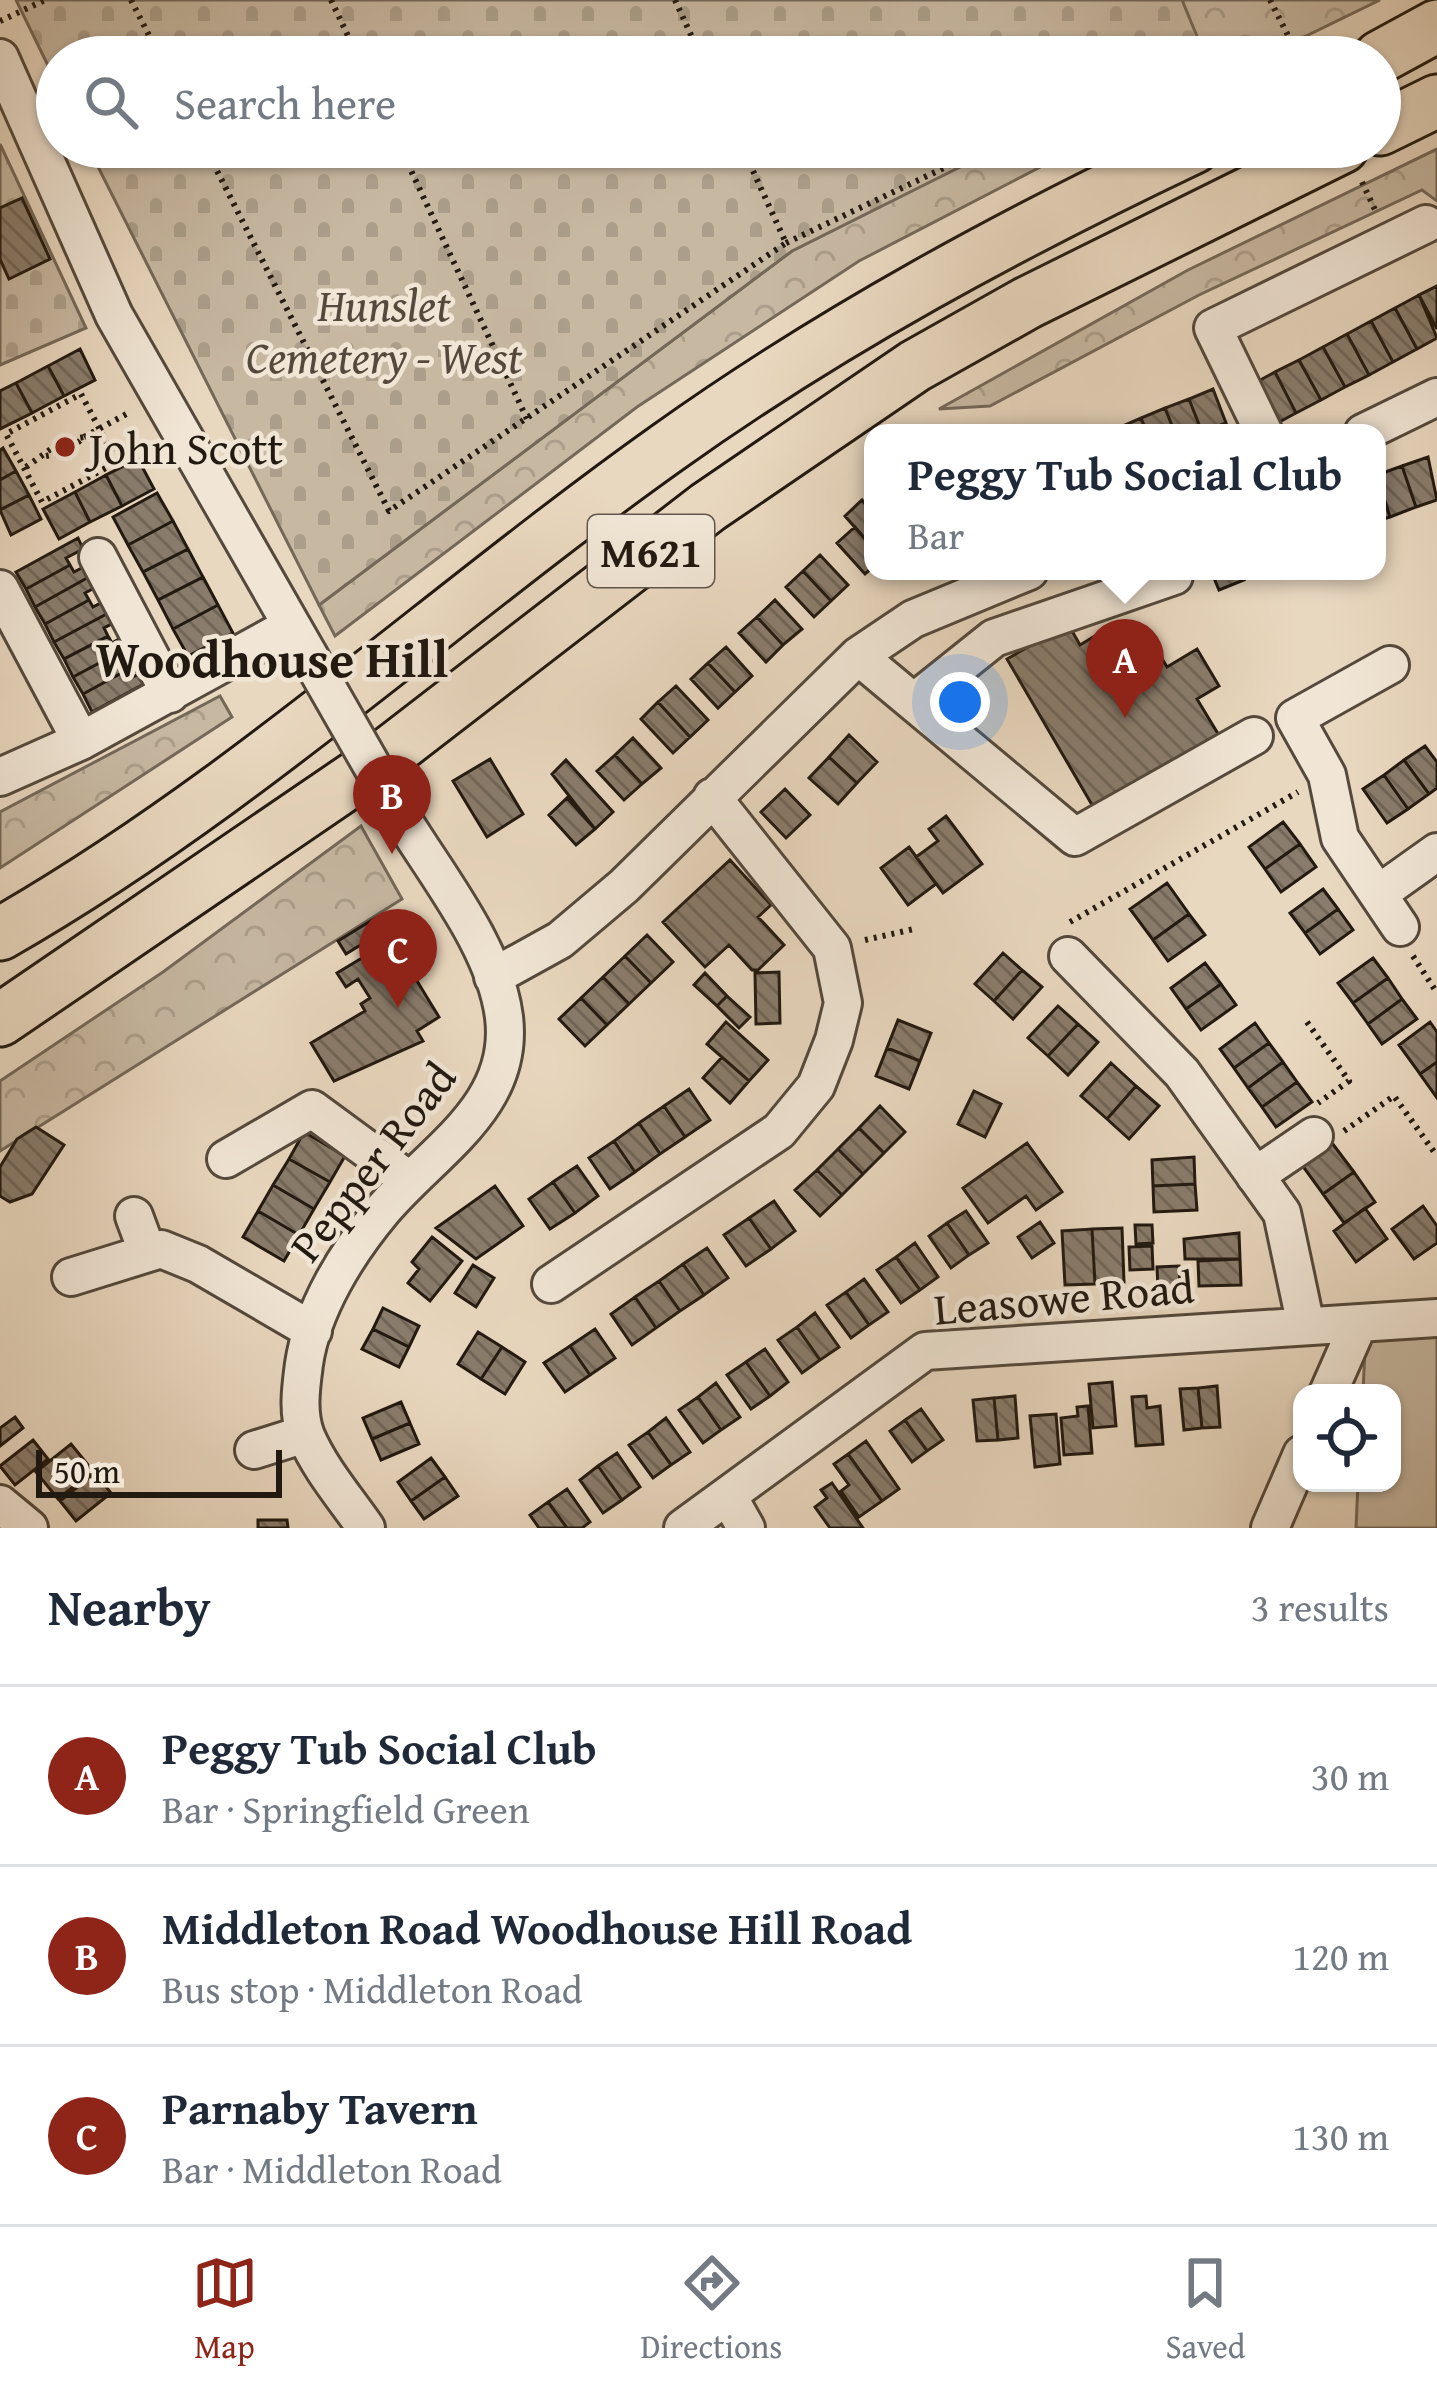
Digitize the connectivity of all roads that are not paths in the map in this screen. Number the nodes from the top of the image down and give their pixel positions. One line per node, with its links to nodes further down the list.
1 (1437, 26): 2 (highway)
2 (1401, 46)
3 (0, 58): 6 (street, Pepper Road)
4 (1437, 101): 5 (highway, M621)
5 (1401, 123)
6 (36, 139)
7 (49, 168): 18 (street, Pepper Road)
8 (1152, 168): 30 (highway, M621)
9 (1318, 168): 33 (highway, M621)
10 (1426, 224): 12 (street)
11 (1432, 408): 13 (street)
12 (1260, 424)
13 (1386, 425)
14 (98, 557): 21 (street)
15 (1007, 580): 19 (street)
16 (1162, 580): 22 (street)
17 (0, 589): 24 (street)
18 (300, 640): 21 (street); 32 (street, Pepper Road, bridge)
19 (858, 656): 22 (street); 26 (street)
20 (1390, 665): 28 (street)
21 (170, 694): 24 (street)
22 (914, 702): 23 (street)
23 (1254, 736)
24 (81, 741): 25 (street)
25 (0, 777)
26 (712, 797): 32 (street); 41 (street)
27 (1437, 852): 28 (street)
28 (1378, 894): 29 (street)
29 (1400, 927)
30 (0, 934)
31 (1065, 941): 36 (street)
32 (493, 977): 37 (street, Pepper Road)
33 (0, 1024)
34 (1314, 1136): 36 (street)
35 (226, 1159): 37 (street)
36 (1255, 1176): 44 (street)
37 (410, 1181): 45 (street, Pepper Road)
38 (134, 1216): 39 (street)
39 (147, 1251): 40 (street); 45 (street)
40 (71, 1277)
41 (551, 1284)
42 (1437, 1318): 43 (street, Leasowe Road)
43 (1358, 1325): 44 (street, Leasowe Road); 46 (street)
44 (1306, 1326): 50 (street, Leasowe Road)
45 (313, 1331): 47 (street, Pepper Road)
46 (1332, 1384)
47 (305, 1434): 48 (street); 53 (street)
48 (254, 1450)
49 (1293, 1475): 56 (street)
50 (728, 1496): 54 (street, Leasowe Road); 55 (street)
51 (0, 1504): 52 (street)
52 (29, 1528)
53 (366, 1528)
54 (683, 1528)
55 (746, 1528)
56 (1270, 1528)

